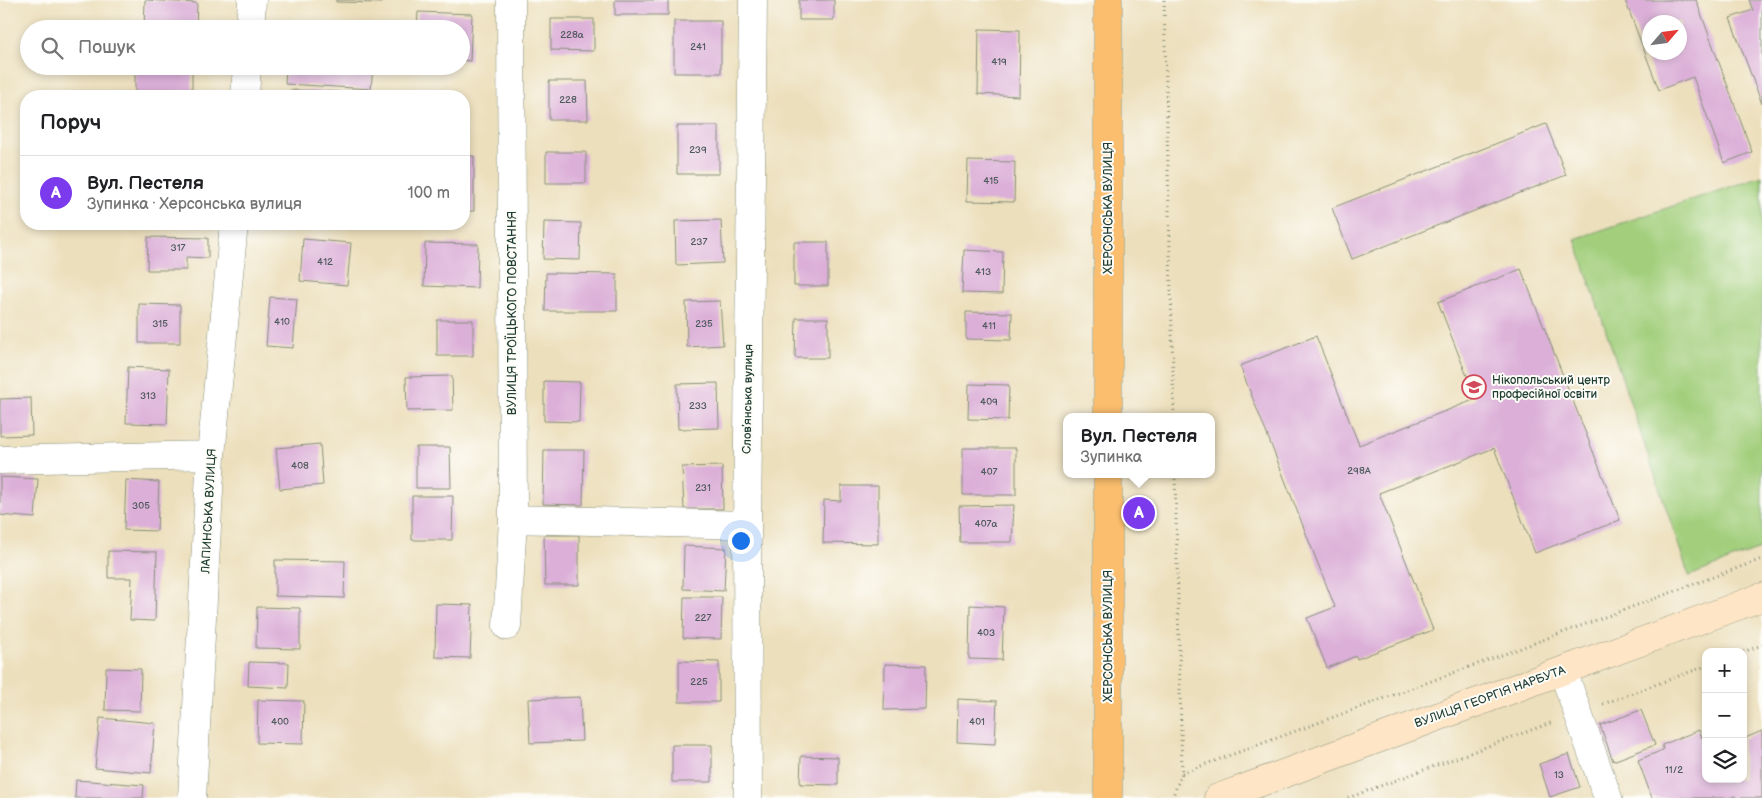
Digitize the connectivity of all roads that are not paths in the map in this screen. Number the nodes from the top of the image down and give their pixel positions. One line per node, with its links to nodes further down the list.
1 (252, 0): 5 (street)
2 (512, 0): 13 (street, ВУЛИЦЯ ТРОЇЦЬКОГО ПОВСТАННЯ)
3 (753, 0): 14 (street, Словʼянська вулиця)
4 (1108, 0): 9 (main road, ХЕРСОНСЬКА ВУЛИЦЯ)
5 (251, 20)
6 (247, 75): 7 (street)
7 (246, 90)
8 (233, 230): 10 (street, ЛАПИНСЬКА ВУЛИЦЯ)
9 (1108, 413)
10 (211, 456): 11 (street); 18 (street, ЛАПИНСЬКА ВУЛИЦЯ)
11 (0, 460)
12 (1108, 478): 20 (main road, ХЕРСОНСЬКА ВУЛИЦЯ)
13 (513, 519): 14 (street); 16 (street, ВУЛИЦЯ ТРОЇЦЬКОГО ПОВСТАННЯ)
14 (747, 525): 19 (street, Словʼянська вулиця)
15 (1762, 597): 17 (street, ВУЛИЦЯ ГЕОРГІЯ НАРБУТА)
16 (507, 626)
17 (1563, 671): 21 (street, ВУЛИЦЯ ГЕОРГІЯ НАРБУТА); 22 (street)
18 (192, 798)
19 (748, 798)
20 (1108, 798)
21 (1218, 798)
22 (1608, 798)

